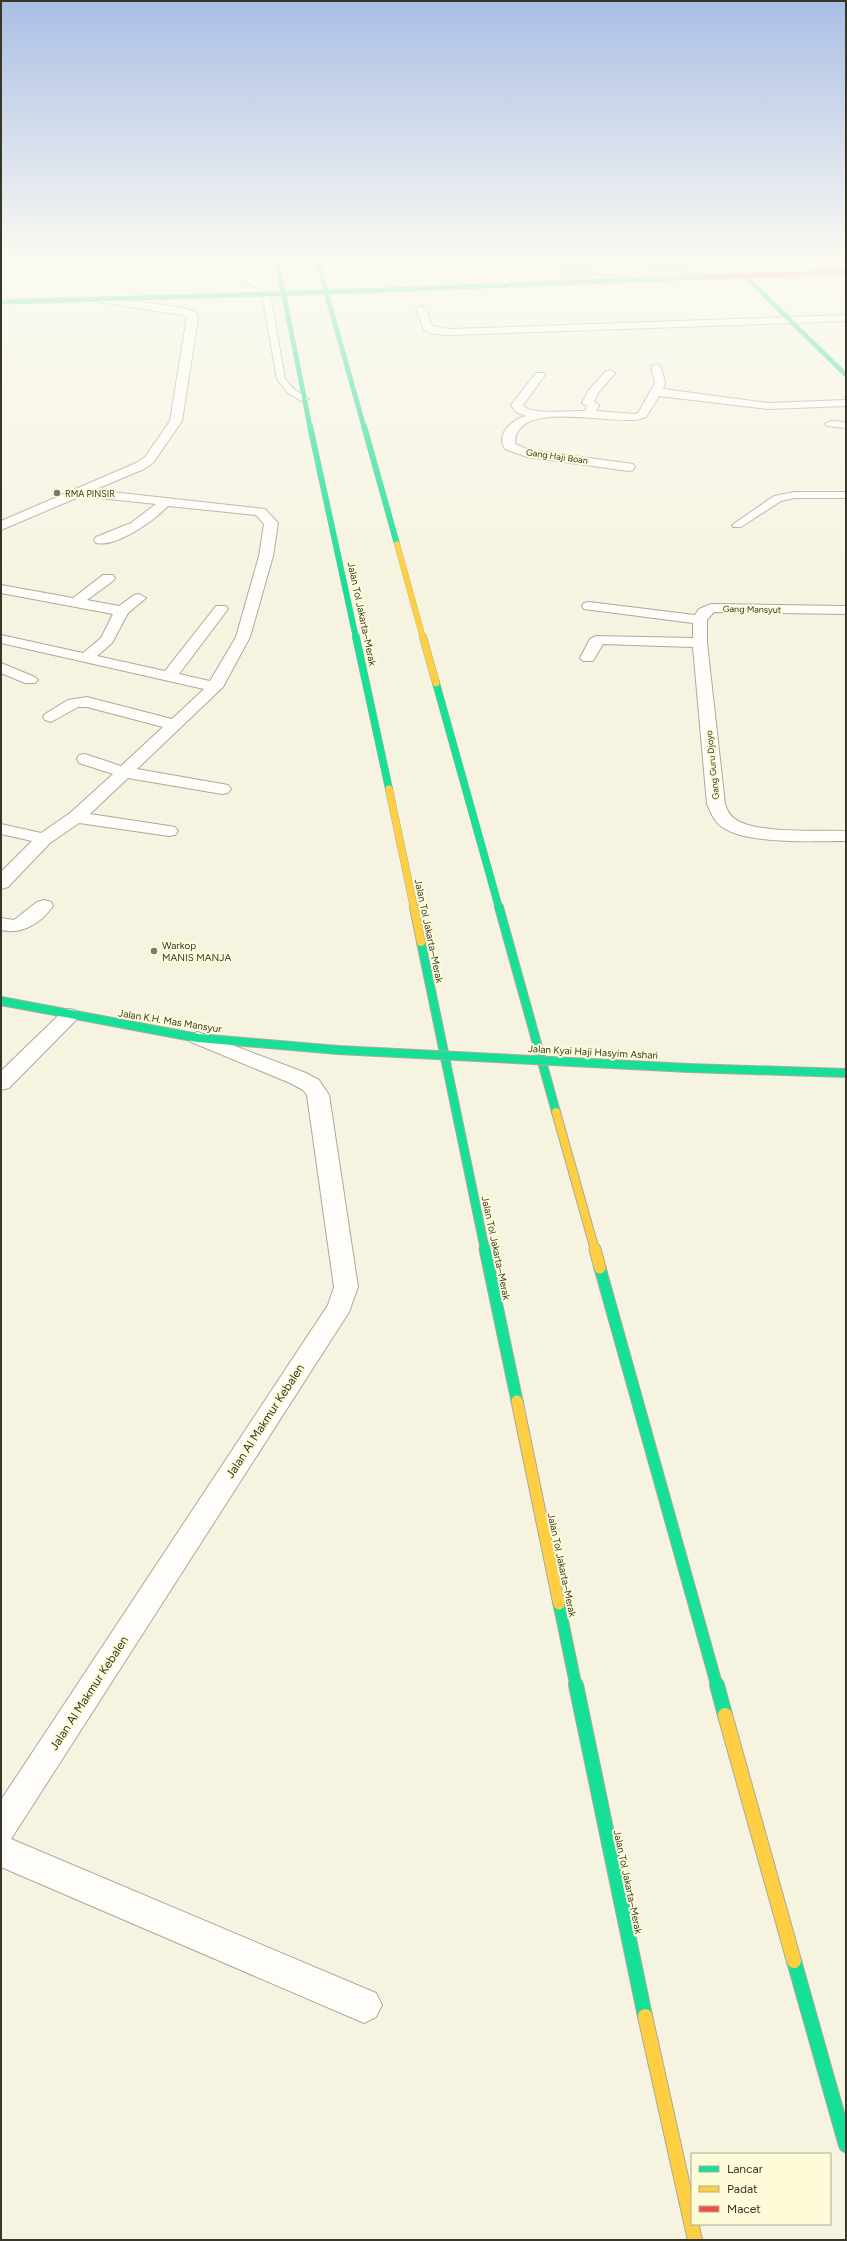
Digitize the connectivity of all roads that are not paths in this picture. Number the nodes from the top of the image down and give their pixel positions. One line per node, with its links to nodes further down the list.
1 (186, 365): 18 (street)
2 (278, 365): 11 (lane)
3 (297, 365): 11 (main road, Jalan Tol Jakarta–Merak)
4 (346, 365): 63 (main road)
5 (835, 365): 9 (main road)
6 (656, 367): 10 (street, Gang Haji Boan)
7 (610, 373): 13 (street)
8 (540, 375): 14 (street, Gang Haji Boan)
9 (846, 375)
10 (656, 392): 12 (street); 13 (street, Gang Haji Boan)
11 (304, 399): 64 (main road, Jalan Tol Jakarta–Merak)
12 (846, 403)
13 (589, 414): 14 (street, Gang Haji Boan)
14 (537, 416): 17 (street, Gang Haji Boan)
15 (830, 424): 16 (lane)
16 (846, 424)
17 (629, 467)
18 (76, 492): 20 (street); 22 (street)
19 (846, 495): 21 (lane)
20 (165, 502): 23 (street); 40 (street)
21 (737, 525)
22 (1, 526)
23 (101, 540)
24 (108, 578): 27 (street)
25 (1, 589): 27 (street)
26 (138, 598): 31 (street)
27 (75, 603): 31 (street)
28 (589, 606): 32 (street)
29 (221, 609): 38 (street)
30 (846, 610): 32 (street, Gang Mansyut)
31 (122, 611): 35 (street)
32 (700, 620): 34 (street)
33 (3, 642): 35 (street)
34 (700, 643): 36 (street); 49 (street, Gang Guru Djoyo)
35 (86, 658): 38 (street)
36 (588, 658)
37 (1, 668): 39 (street)
38 (169, 677): 40 (street)
39 (30, 680)
40 (215, 687): 42 (street)
41 (51, 717): 42 (street)
42 (176, 725): 44 (street)
43 (85, 760): 44 (street)
44 (124, 772): 45 (street); 46 (street)
45 (222, 789)
46 (76, 817): 48 (street); 50 (street)
47 (1, 829): 50 (street)
48 (169, 831)
49 (846, 836)
50 (44, 839): 51 (street)
51 (1, 883)
52 (44, 906): 53 (street)
53 (1, 924)
54 (1, 1001): 55 (main road, Jalan K.H. Mas Mansyur)
55 (70, 1015): 56 (main road, Jalan K.H. Mas Mansyur); 59 (street)
56 (198, 1038): 57 (main road, Jalan K.H. Mas Mansyur); 60 (street, Jalan Al Makmur Kebalen)
57 (338, 1050): 58 (main road, Jalan Kyai Haji Hasyim Ashari, bridge)
58 (846, 1073)
59 (1, 1083)
60 (1, 1828)
61 (1, 1851): 62 (street)
62 (364, 2005)
63 (846, 2145)
64 (691, 2223)
65 (692, 2225): 66 (main road, Jalan Tol Jakarta–Merak)
66 (695, 2240)

